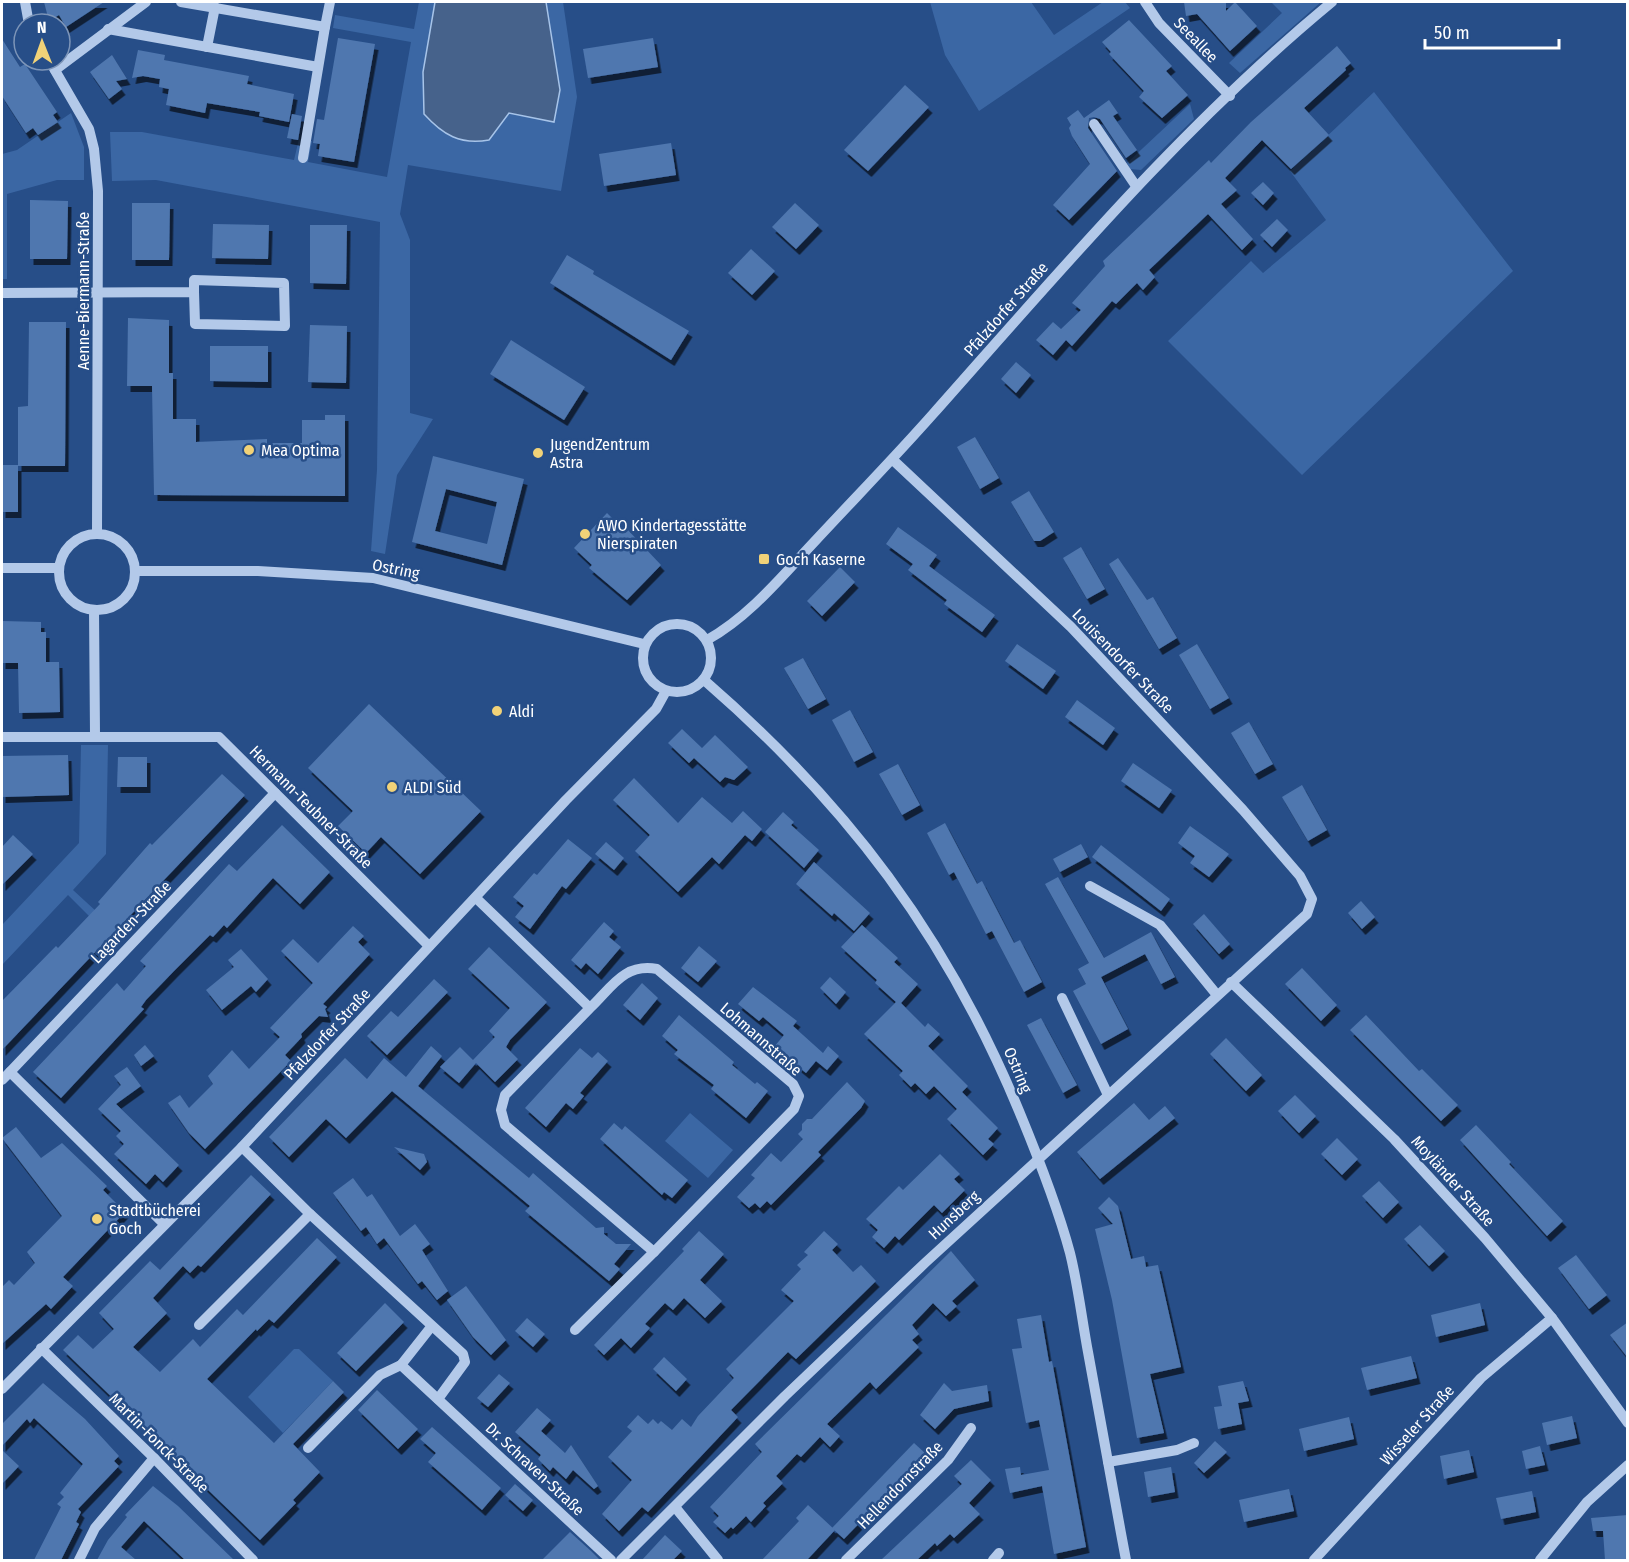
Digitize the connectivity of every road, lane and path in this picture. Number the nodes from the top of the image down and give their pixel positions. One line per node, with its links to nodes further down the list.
1 (146, 2): 8 (street)
2 (181, 2): 6 (street)
3 (330, 2): 7 (street)
4 (1144, 2): 13 (street, Seeallee)
5 (1332, 2): 13 (street, Pfalzdorfer Straße)
6 (215, 8): 7 (street); 9 (street)
7 (325, 27): 11 (street)
8 (108, 29): 9 (street); 10 (street)
9 (207, 47): 11 (street)
10 (72, 52)
11 (318, 67): 15 (street)
12 (56, 72): 17 (street, Aenne-Biermann-Straße)
13 (1230, 96): 16 (street, Pfalzdorfer Straße)
14 (1094, 124): 16 (street)
15 (303, 158)
16 (1136, 186): 20 (street, Pfalzdorfer Straße)
17 (98, 291): 18 (street); 19 (street); 21 (street, Aenne-Biermann-Straße)
18 (195, 292): 18 (street)
19 (2, 293)
20 (893, 460): 26 (street, Pfalzdorfer Straße); 35 (street, Louisendorfer Straße)
21 (97, 534): 23 (street); 24 (street)
22 (2, 568): 23 (street)
23 (59, 568): 25 (street)
24 (135, 571): 25 (street); 27 (street, Ostring)
25 (94, 610): 30 (street)
26 (707, 640): 27 (street); 28 (street)
27 (644, 644): 29 (street)
28 (704, 680): 29 (street); 45 (street, Ostring)
29 (666, 691): 34 (street, Pfalzdorfer Straße)
30 (95, 735): 31 (street, Hermann-Teubner-Straße); 32 (street, Hermann-Teubner-Straße)
31 (2, 737)
32 (275, 793): 36 (street, Hermann-Teubner-Straße); 41 (street, Lagarden-Straße)
33 (1090, 886): 38 (street)
34 (476, 898): 36 (street, Pfalzdorfer Straße); 40 (street)
35 (1312, 899): 37 (street, Hunsberg)
36 (429, 946): 44 (street, Pfalzdorfer Straße)
37 (1231, 982): 38 (street, Hunsberg); 49 (street, Moyländer Straße)
38 (1217, 995): 43 (street, Hunsberg)
39 (1062, 998): 43 (street)
40 (590, 1008): 48 (street, Lohmannstraße); 48 (street, Lohmannstraße)
41 (10, 1071): 42 (street, Lagarden-Straße); 47 (street)
42 (2, 1080)
43 (1108, 1095): 45 (street, Hunsberg)
44 (242, 1146): 46 (street); 47 (street, Pfalzdorfer Straße)
45 (1039, 1158): 62 (street, Ostring); 64 (street, Hunsberg)
46 (310, 1214): 50 (street); 51 (street)
47 (164, 1224): 53 (street, Pfalzdorfer Straße)
48 (654, 1252): 52 (street, Lohmannstraße)
49 (1552, 1318): 57 (street, Moyländer Straße); 72 (street, Wisseler Straße)
50 (199, 1325)
51 (431, 1327): 54 (street); 56 (street)
52 (575, 1330)
53 (41, 1348): 55 (street, Pfalzdorfer Straße); 61 (street, Martin-Fonck-Straße)
54 (401, 1365): 56 (street, Dr. Schraven-Straße); 60 (street)
55 (2, 1389)
56 (438, 1399): 67 (street, Dr. Schraven-Straße)
57 (1628, 1423)
58 (971, 1428): 70 (street, Hellendornstraße)
59 (1194, 1443): 62 (street)
60 (308, 1448)
61 (154, 1458): 65 (street); 66 (street, Martin-Fonck-Straße)
62 (1108, 1462): 71 (street, Ostring)
63 (1628, 1465): 73 (street)
64 (675, 1508): 68 (street, Hunsberg); 69 (street)
65 (79, 1560)
66 (253, 1560)
67 (611, 1560)
68 (621, 1560)
69 (718, 1560)
70 (846, 1560)
71 (1126, 1560)
72 (1314, 1560)
73 (1540, 1560)

